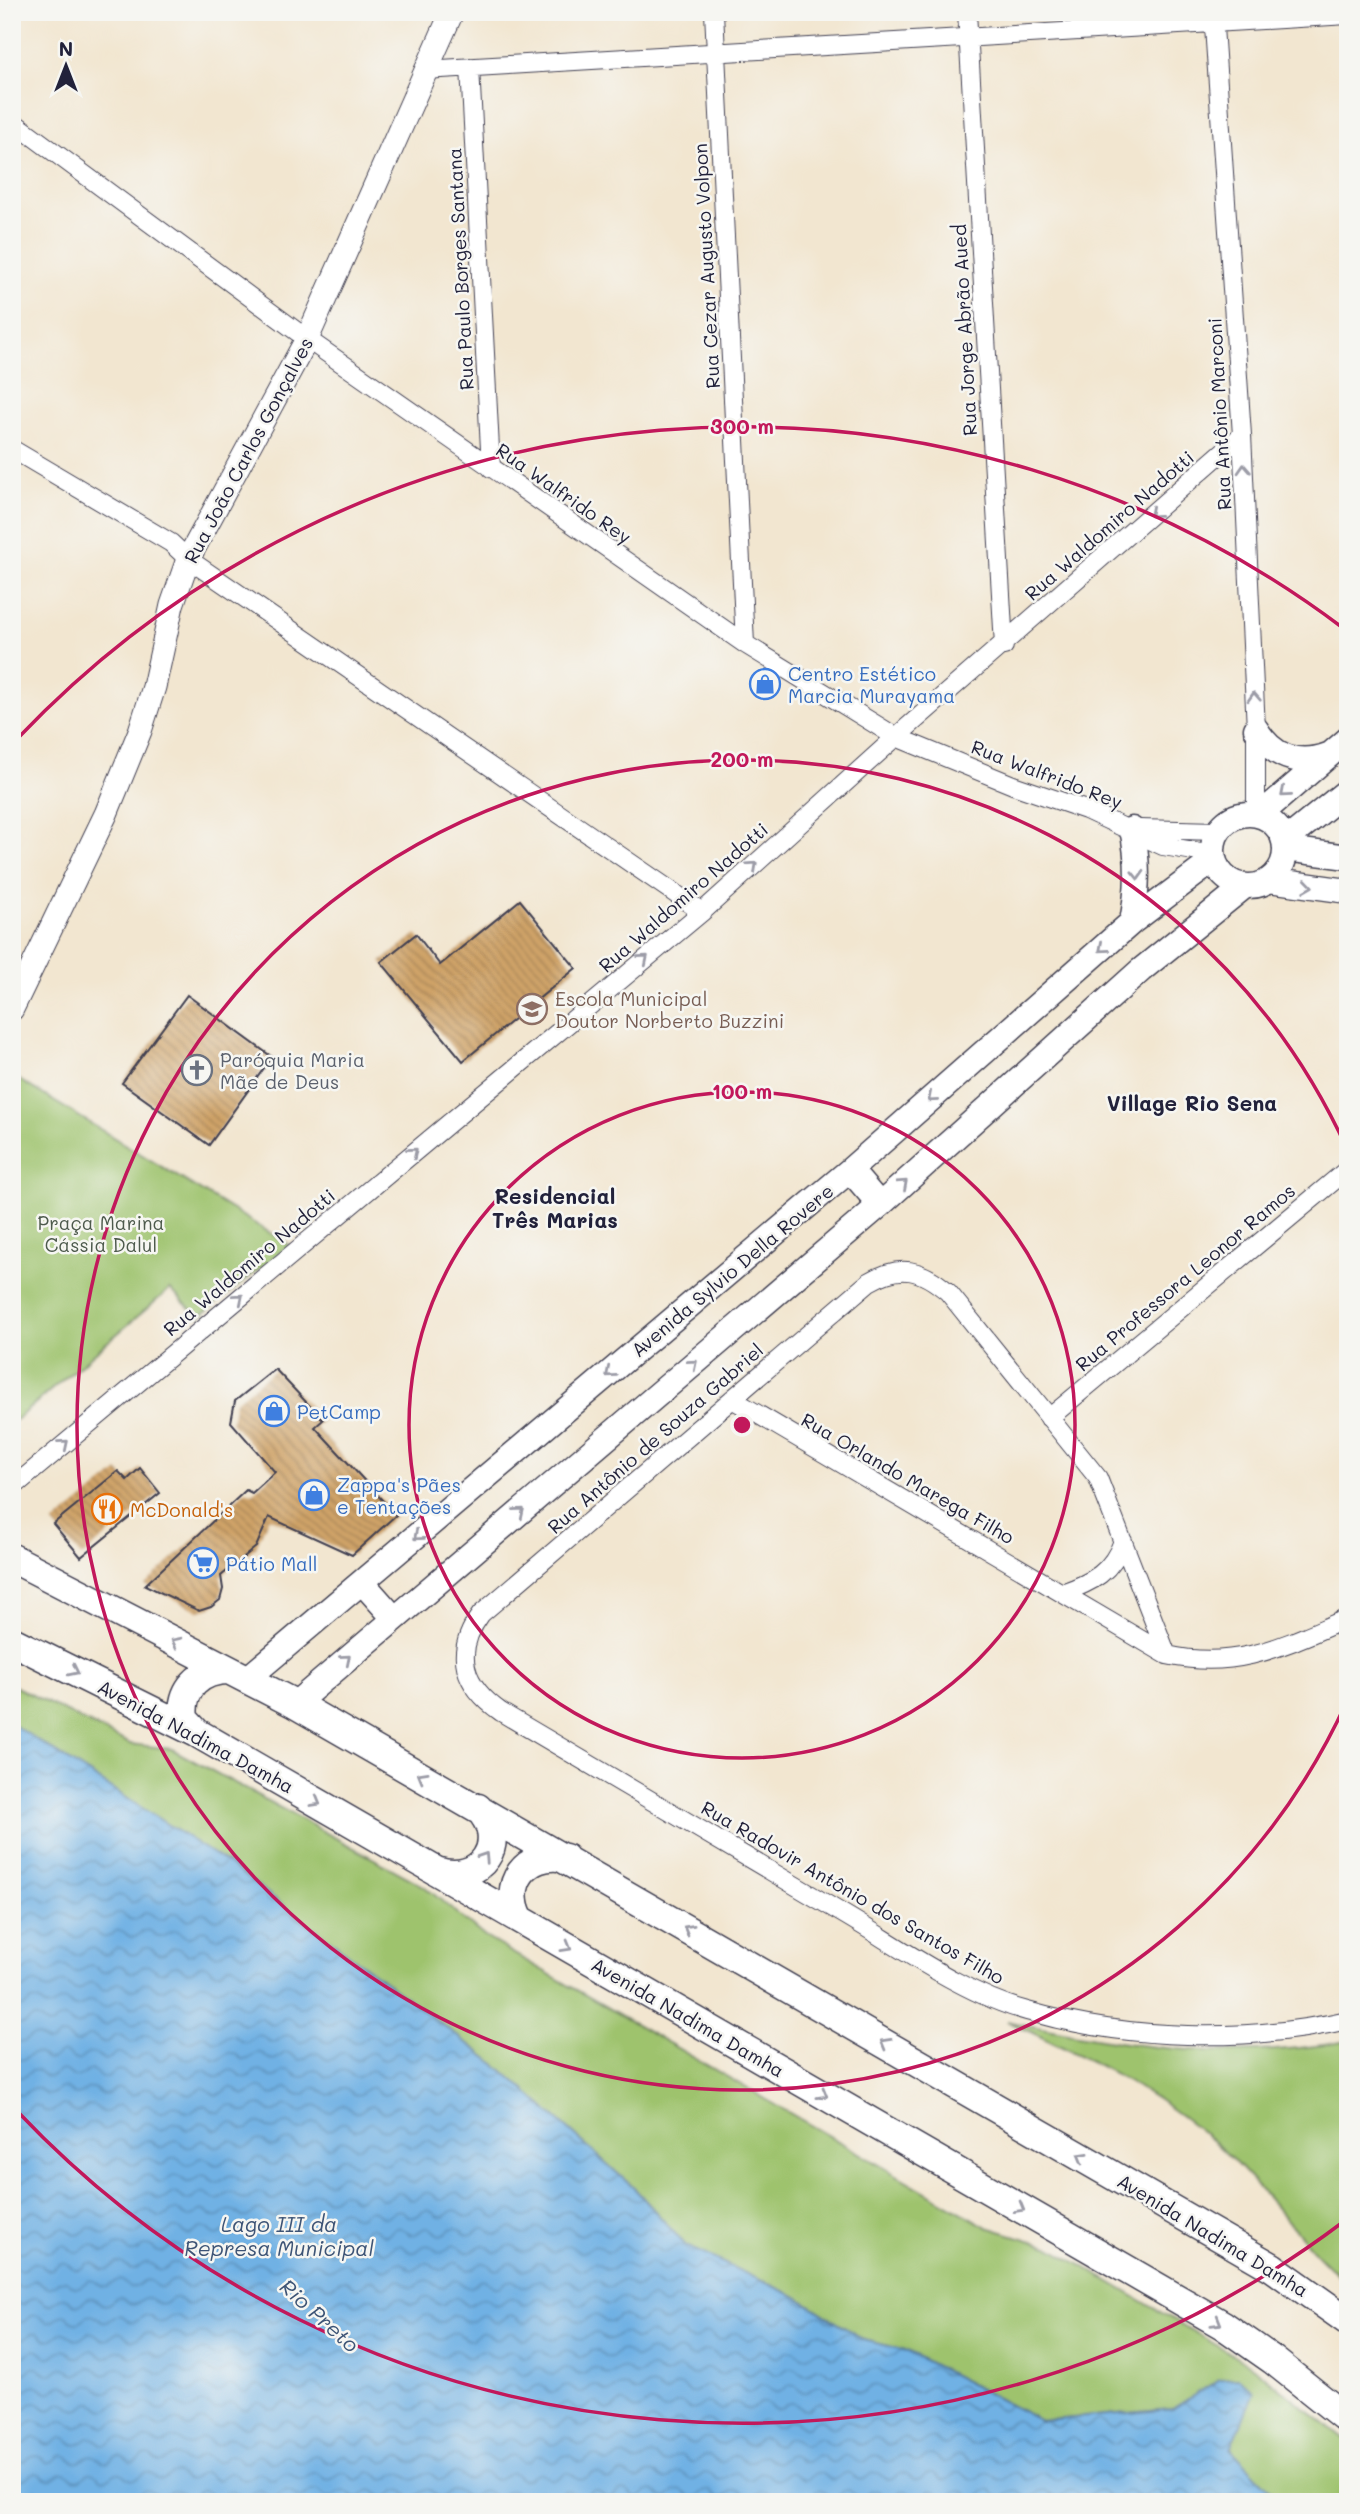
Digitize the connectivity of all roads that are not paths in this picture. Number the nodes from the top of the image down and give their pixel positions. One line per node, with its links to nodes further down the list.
1 (452, 12): 9 (street, Rua João Carlos Gonçalves)
2 (715, 12): 7 (street, Rua Cezar Augusto Volpon)
3 (967, 12): 6 (street, Rua Jorge Abrão Aued)
4 (1348, 15): 5 (street)
5 (1214, 18): 6 (street); 12 (street, Rua Antônio Marconi)
6 (969, 38): 7 (street); 17 (street, Rua Jorge Abrão Aued)
7 (717, 52): 8 (street); 16 (street, Rua Cezar Augusto Volpon)
8 (470, 67): 9 (street); 14 (street, Rua Paulo Borges Santana)
9 (424, 70): 11 (street, Rua João Carlos Gonçalves)
10 (12, 121): 11 (street, Rua Walfrido Rey)
11 (307, 340): 14 (street, Rua Walfrido Rey); 15 (street, Rua João Carlos Gonçalves)
12 (1242, 435): 17 (street, Rua Waldomiro Nadotti, one-way to 17); 18 (street, Rua Antônio Marconi, one-way to 12)
13 (12, 449): 15 (street)
14 (491, 468): 16 (street, Rua Walfrido Rey)
15 (188, 559): 29 (street); 31 (street, Rua João Carlos Gonçalves)
16 (745, 645): 19 (street, Rua Walfrido Rey)
17 (1003, 646): 19 (street, Rua Waldomiro Nadotti)
18 (1256, 729): 20 (main road); 22 (street, Rua Antônio Marconi)
19 (896, 737): 23 (street, Rua Walfrido Rey); 29 (street, Rua Waldomiro Nadotti, one-way to 19)
20 (1338, 747): 22 (main road, one-way to 22)
21 (1348, 790): 24 (main road)
22 (1258, 814): 24 (main road); 25 (main road)
23 (1132, 829): 25 (street, Rua Walfrido Rey); 30 (main road, one-way to 30)
24 (1285, 845): 26 (main road); 27 (main road)
25 (1215, 848): 27 (main road); 30 (main road, Avenida Sylvio Della Rovere)
26 (1348, 857)
27 (1257, 883): 28 (main road, one-way to 28); 34 (main road, one-way to 27)
28 (1348, 891)
29 (702, 912): 37 (street, Rua Waldomiro Nadotti, one-way to 29)
30 (1132, 922): 33 (main road, Avenida Sylvio Della Rovere, one-way to 33)
31 (12, 1009)
32 (1348, 1169): 36 (street, Rua Professora Leonor Ramos)
33 (850, 1170): 34 (main road); 40 (main road, Avenida Sylvio Della Rovere, one-way to 40)
34 (880, 1205): 42 (main road, one-way to 34)
35 (732, 1399): 36 (street, Rua Antônio de Souza Gabriel); 41 (street, Rua Orlando Marega Filho); 46 (street, Rua Antônio de Souza Gabriel)
36 (1049, 1418): 38 (street)
37 (12, 1488)
38 (1123, 1541): 41 (street); 45 (street)
39 (12, 1558): 47 (main road, Avenida Nadima Damha, one-way to 39)
40 (362, 1582): 42 (main road); 47 (main road, Avenida Sylvio Della Rovere)
41 (1062, 1593): 45 (street, Rua Orlando Marega Filho)
42 (394, 1618): 48 (main road, one-way to 42)
43 (1348, 1618): 45 (street, Rua Orlando Marega Filho)
44 (12, 1641): 49 (main road, Avenida Nadima Damha, one-way to 49)
45 (1167, 1655)
46 (467, 1672): 54 (street, Rua Radovir Antônio dos Santos Filho)
47 (239, 1674): 48 (main road, Avenida Nadima Damha); 49 (main road)
48 (295, 1704): 50 (main road, Avenida Nadima Damha, one-way to 48)
49 (197, 1733): 52 (main road, Avenida Nadima Damha, one-way to 52)
50 (478, 1808): 51 (main road, Avenida Nadima Damha); 52 (main road, one-way to 50)
51 (565, 1857): 53 (main road); 55 (main road, Avenida Nadima Damha, one-way to 51)
52 (436, 1871): 53 (main road, Avenida Nadima Damha)
53 (520, 1919): 56 (main road, Avenida Nadima Damha, one-way to 56)
54 (1348, 2020)
55 (1348, 2321)
56 (1348, 2420)

